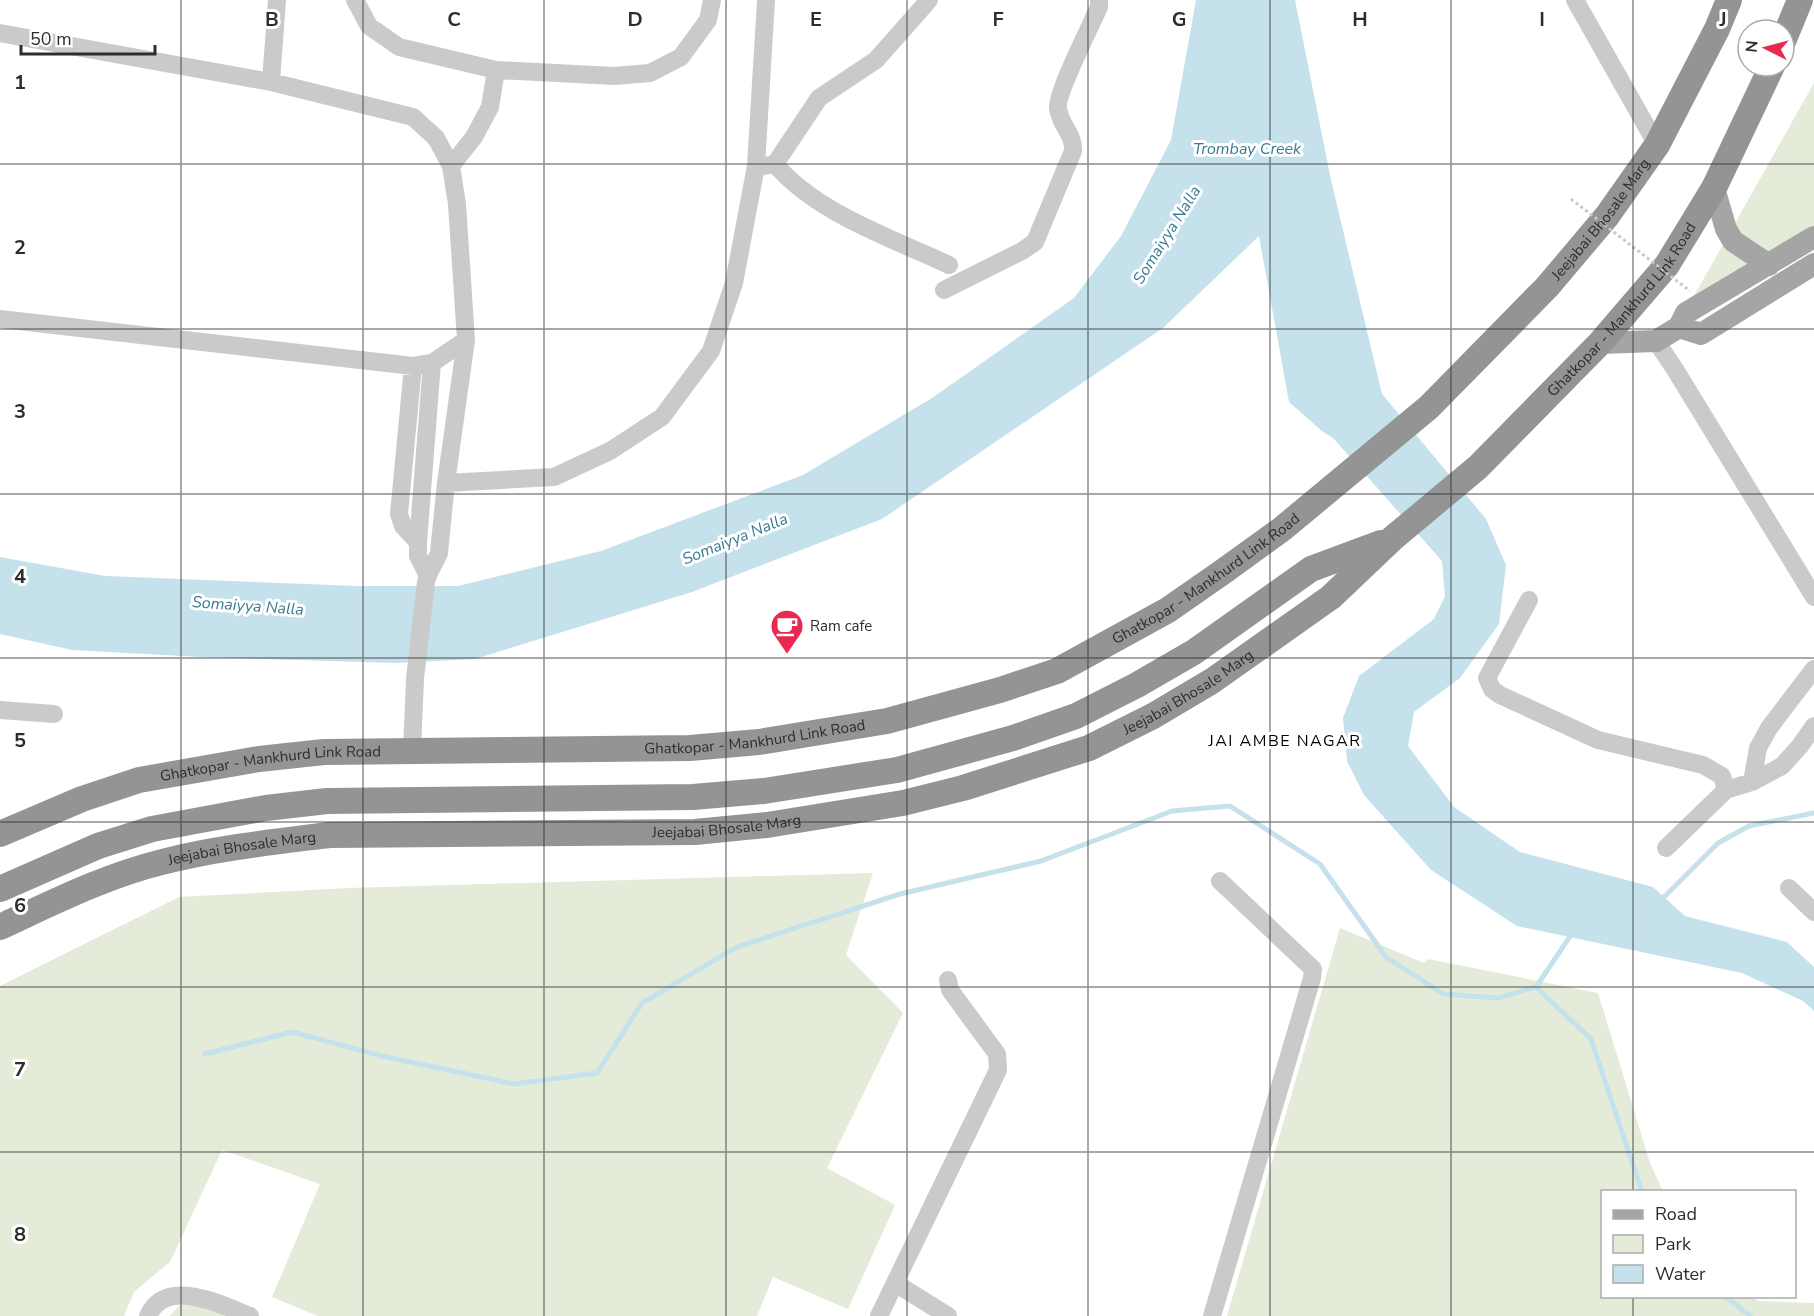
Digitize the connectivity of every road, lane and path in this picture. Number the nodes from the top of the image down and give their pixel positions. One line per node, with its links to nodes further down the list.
1 (277, 0): 14 (street)
2 (354, 0): 12 (street)
3 (712, 0): 12 (street)
4 (766, 0): 18 (street)
5 (929, 0): 16 (street)
6 (1099, 0): 25 (street)
7 (1575, 0): 15 (street)
8 (1729, 0): 15 (highway, Jeejabai Bhosale Marg)
9 (1800, 0): 10 (highway)
10 (1793, 18)
11 (0, 33): 14 (street)
12 (496, 70): 17 (street)
13 (1767, 78): 19 (highway, Ghatkopar - Mankhurd Link Road)
14 (271, 82): 17 (street)
15 (1657, 145): 34 (highway, Jeejabai Bhosale Marg)
16 (775, 164): 18 (street); 23 (street)
17 (451, 166): 29 (street)
18 (756, 166): 35 (street)
19 (1714, 188): 24 (main road); 31 (highway, Ghatkopar - Mankhurd Link Road)
20 (1570, 199): 26 (path, bridge)
21 (1814, 237): 24 (main road)
22 (1814, 264): 28 (main road)
23 (949, 265)
24 (1769, 265): 28 (main road)
25 (944, 290)
26 (1690, 291)
27 (0, 319): 33 (street)
28 (1679, 327): 30 (main road)
29 (466, 340): 32 (street); 35 (street)
30 (1656, 341): 31 (main road); 39 (street)
31 (1600, 343): 36 (highway, Ghatkopar - Mankhurd Link Road)
32 (432, 363): 33 (street); 37 (street)
33 (413, 366): 37 (street)
34 (1429, 407): 45 (highway, Ghatkopar - Mankhurd Link Road)
35 (446, 483): 38 (street)
36 (1393, 538): 52 (highway); 54 (highway, Jeejabai Bhosale Marg)
37 (417, 542): 38 (street)
38 (427, 578): 45 (street)
39 (1814, 597)
40 (1529, 600): 47 (street)
41 (1814, 669): 46 (street)
42 (0, 710): 43 (street)
43 (54, 714)
44 (1814, 726): 46 (street)
45 (412, 750): 48 (highway, Ghatkopar - Mankhurd Link Road)
46 (1752, 782): 47 (street)
47 (1726, 790): 49 (street)
48 (0, 834)
49 (1666, 848)
50 (1220, 881): 61 (street)
51 (1789, 888): 53 (street)
52 (0, 889)
53 (1814, 912)
54 (0, 927)
55 (948, 980): 56 (street)
56 (895, 1283): 59 (street); 60 (street)
57 (148, 1316): 58 (street)
58 (250, 1316)
59 (879, 1316)
60 (948, 1316)
61 (1212, 1316)

